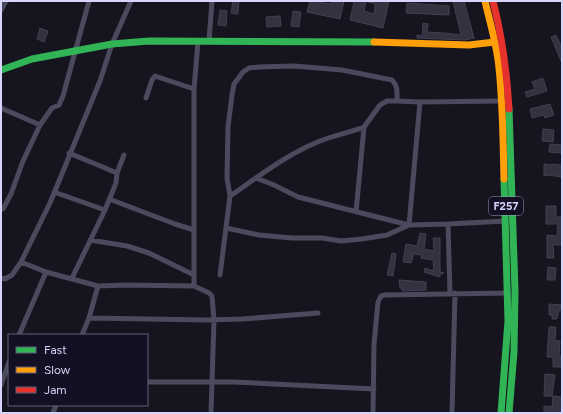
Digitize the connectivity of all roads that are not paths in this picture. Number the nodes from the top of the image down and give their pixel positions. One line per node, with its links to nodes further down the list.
1 (6, 1): 7 (street)
2 (89, 1): 12 (street)
3 (131, 1): 11 (street)
4 (212, 1): 8 (street)
5 (485, 1): 10 (main road, F257)
6 (493, 1): 62 (main road, F257)
7 (1, 10)
8 (209, 41): 9 (main road); 10 (main road)
9 (198, 42): 11 (main road); 14 (street)
10 (495, 42): 17 (main road, F257)
11 (112, 44): 12 (main road); 22 (street)
12 (75, 51): 13 (main road); 20 (street)
13 (1, 70)
14 (194, 89): 15 (street); 36 (street)
15 (146, 98)
16 (397, 100): 18 (street); 21 (street); 27 (street)
17 (501, 101): 18 (street); 32 (main road, F257)
18 (420, 102): 34 (street)
19 (1, 108): 20 (street)
20 (40, 125): 29 (street)
21 (364, 127): 25 (street); 31 (street)
22 (69, 153): 24 (street); 26 (street)
23 (124, 155): 24 (street)
24 (117, 173): 28 (street)
25 (256, 178): 27 (street); 31 (street)
26 (54, 192): 30 (street); 38 (street)
27 (230, 196): 35 (street)
28 (109, 198): 30 (street); 36 (street)
29 (3, 209)
30 (105, 210): 37 (street)
31 (356, 212): 34 (street)
32 (506, 221): 33 (street); 47 (main road, F257)
33 (448, 224): 34 (street); 46 (street)
34 (408, 225): 35 (street)
35 (226, 228): 41 (street)
36 (194, 230): 40 (street)
37 (90, 240): 40 (street); 43 (street)
38 (21, 262): 39 (street); 42 (street)
39 (46, 272): 43 (street); 51 (street)
40 (194, 275): 45 (street)
41 (220, 275)
42 (1, 278)
43 (72, 278): 44 (street)
44 (98, 286): 45 (street); 49 (street)
45 (194, 286): 50 (street)
46 (452, 293): 47 (street); 57 (street); 60 (street)
47 (508, 294): 61 (main road, F257)
48 (318, 313): 50 (street)
49 (89, 318): 50 (street); 52 (street)
50 (214, 320): 55 (street)
51 (19, 334)
52 (82, 334)
53 (8, 365): 56 (street)
54 (148, 382): 55 (street)
55 (212, 382): 57 (street); 58 (street)
56 (1, 385)
57 (374, 389): 59 (street)
58 (211, 413)
59 (373, 413)
60 (452, 413)
61 (502, 413)
62 (509, 413)

